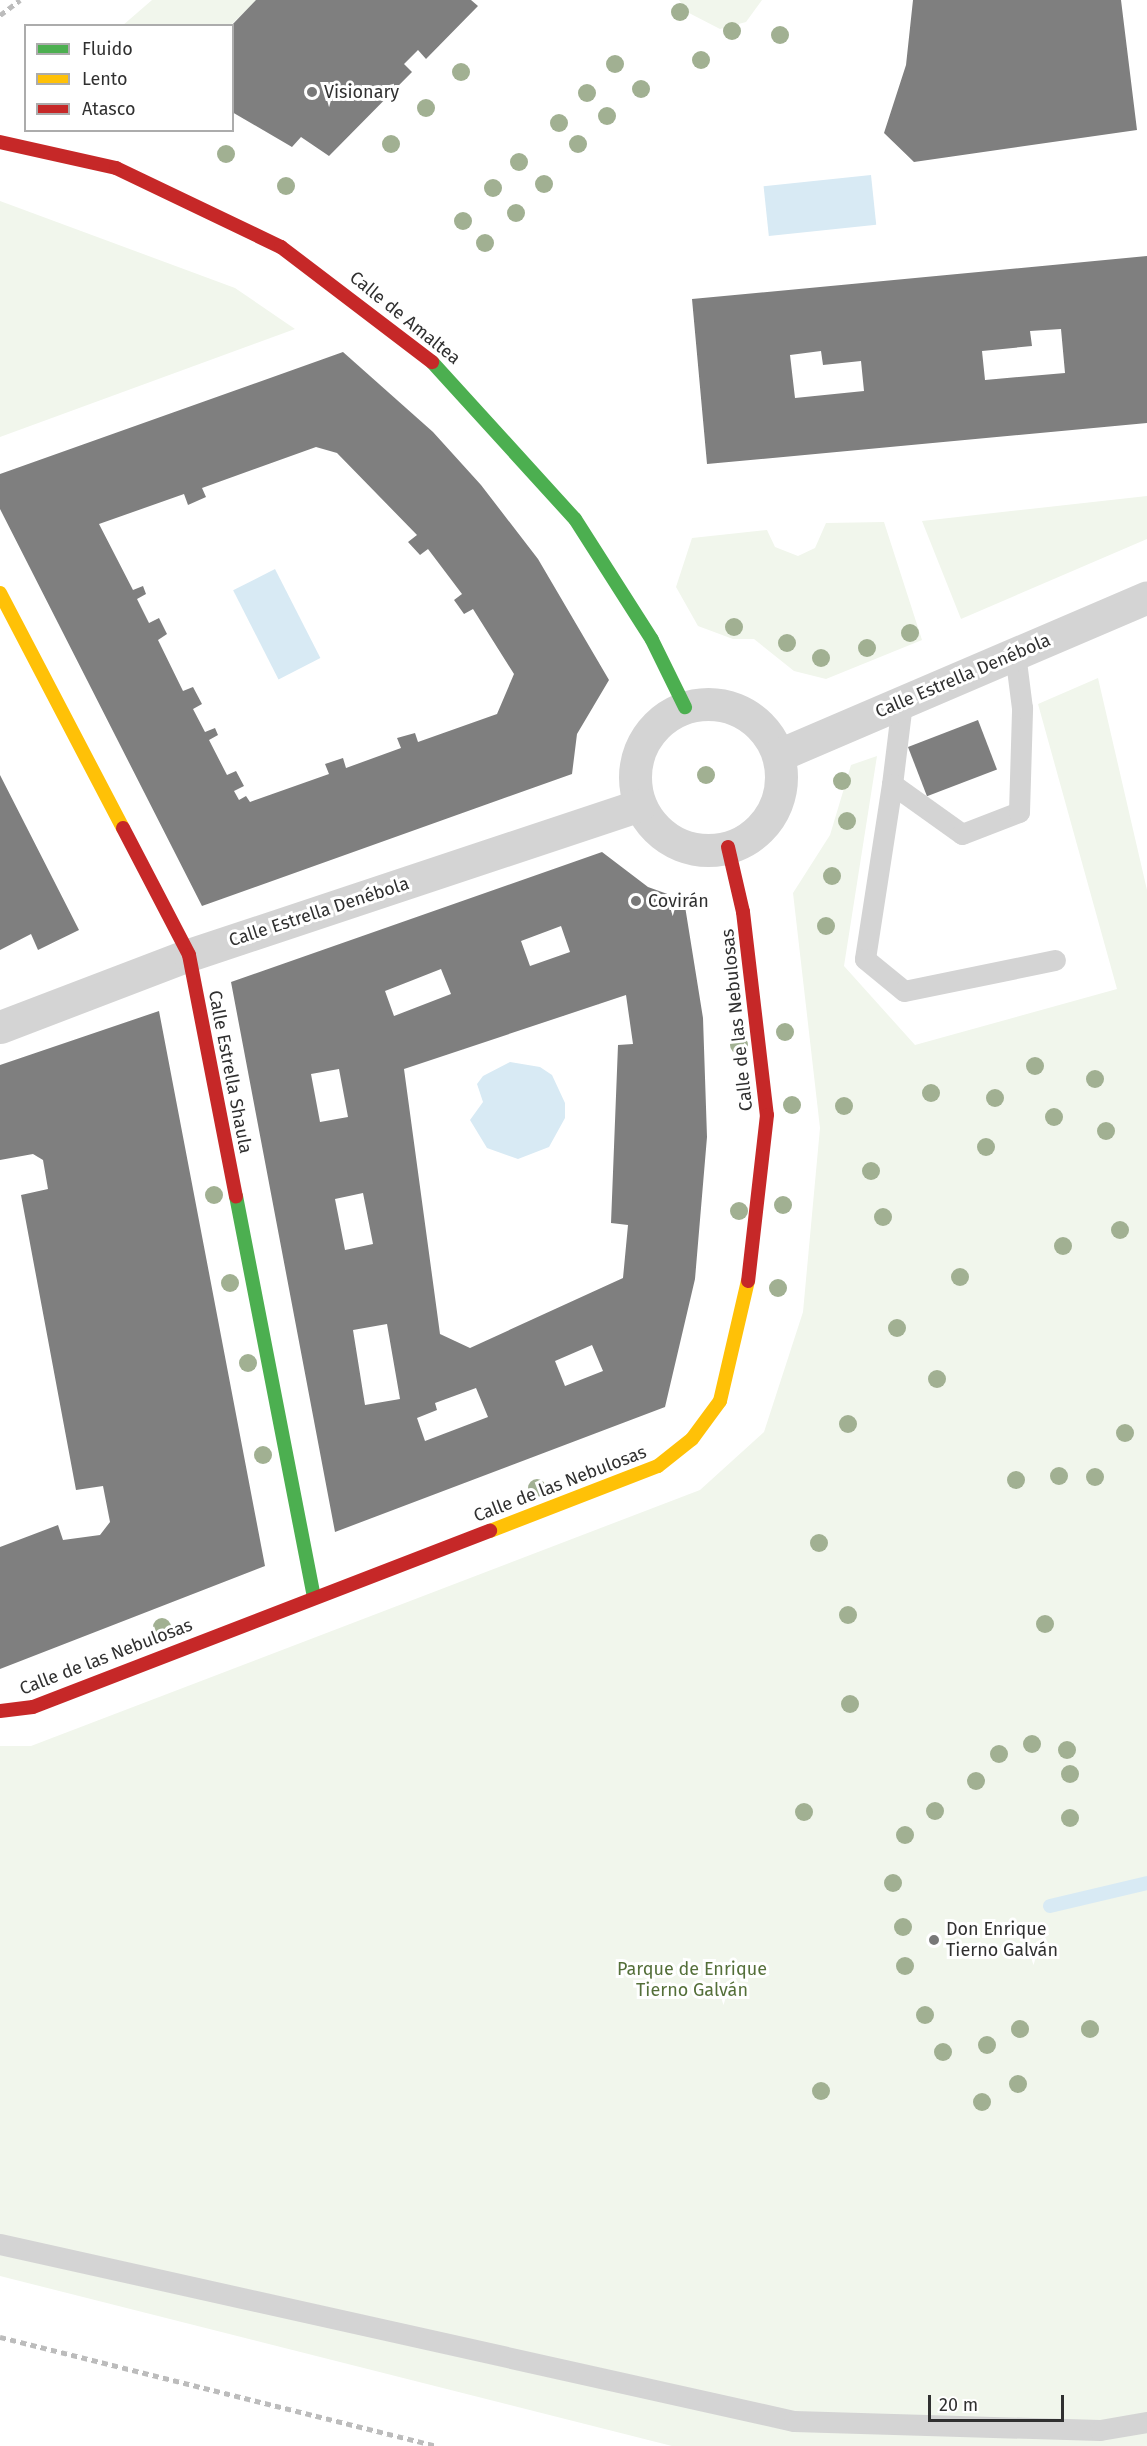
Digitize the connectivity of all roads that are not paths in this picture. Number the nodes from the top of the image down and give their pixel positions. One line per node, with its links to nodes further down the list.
1 (0, 142): 6 (street, Calle de Amaltea)
2 (0, 593): 11 (street, Calle Estrella Shaula)
3 (1147, 597): 4 (street, Calle Estrella Denébola)
4 (1015, 653): 5 (street, Calle Estrella Denébola); 8 (lane)
5 (902, 703): 7 (street, Calle Estrella Denébola); 8 (lane)
6 (685, 707): 7 (street); 9 (street)
7 (778, 755): 10 (street)
8 (892, 784): 12 (lane)
9 (640, 806): 10 (street); 11 (street, Calle Estrella Denébola)
10 (728, 848): 14 (street, Calle de las Nebulosas)
11 (189, 956): 13 (street, Calle Estrella Denébola); 14 (street, Calle Estrella Shaula)
12 (1055, 960)
13 (0, 1027)
14 (314, 1596): 15 (street, Calle de las Nebulosas)
15 (0, 1711)
16 (0, 2244): 17 (lane)
17 (1147, 2422)

